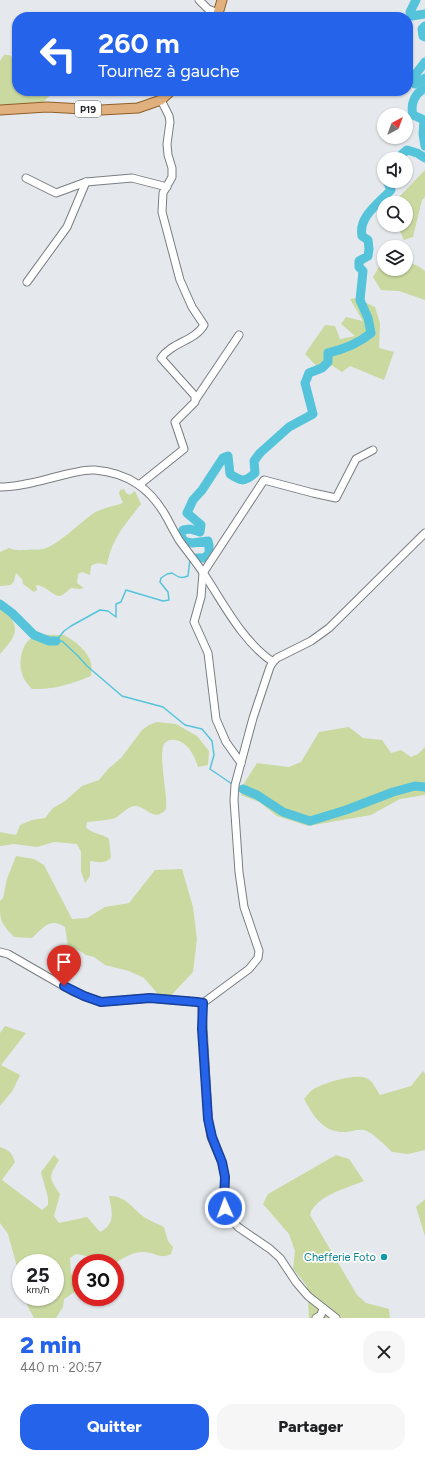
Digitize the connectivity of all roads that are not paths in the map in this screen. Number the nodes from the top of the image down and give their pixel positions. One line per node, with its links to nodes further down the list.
1 (199, 0): 3 (street)
2 (222, 0): 4 (main road)
3 (212, 12)
4 (218, 12)
5 (165, 96): 6 (main road, P19)
6 (161, 100): 7 (main road, P19); 10 (street)
7 (0, 110)
8 (26, 178): 9 (street)
9 (86, 182): 10 (street); 11 (street)
10 (167, 187): 13 (street)
11 (27, 282)
12 (239, 335): 13 (street)
13 (196, 399): 15 (street)
14 (374, 450): 18 (street)
15 (139, 485): 16 (street); 18 (street)
16 (0, 487)
17 (425, 533): 19 (street)
18 (203, 573): 19 (street); 20 (street)
19 (273, 662): 20 (street)
20 (241, 763): 22 (street)
21 (0, 952): 22 (street)
22 (203, 1003): 23 (street)
23 (323, 1308): 24 (street); 25 (street)
24 (316, 1318)
25 (336, 1318)

